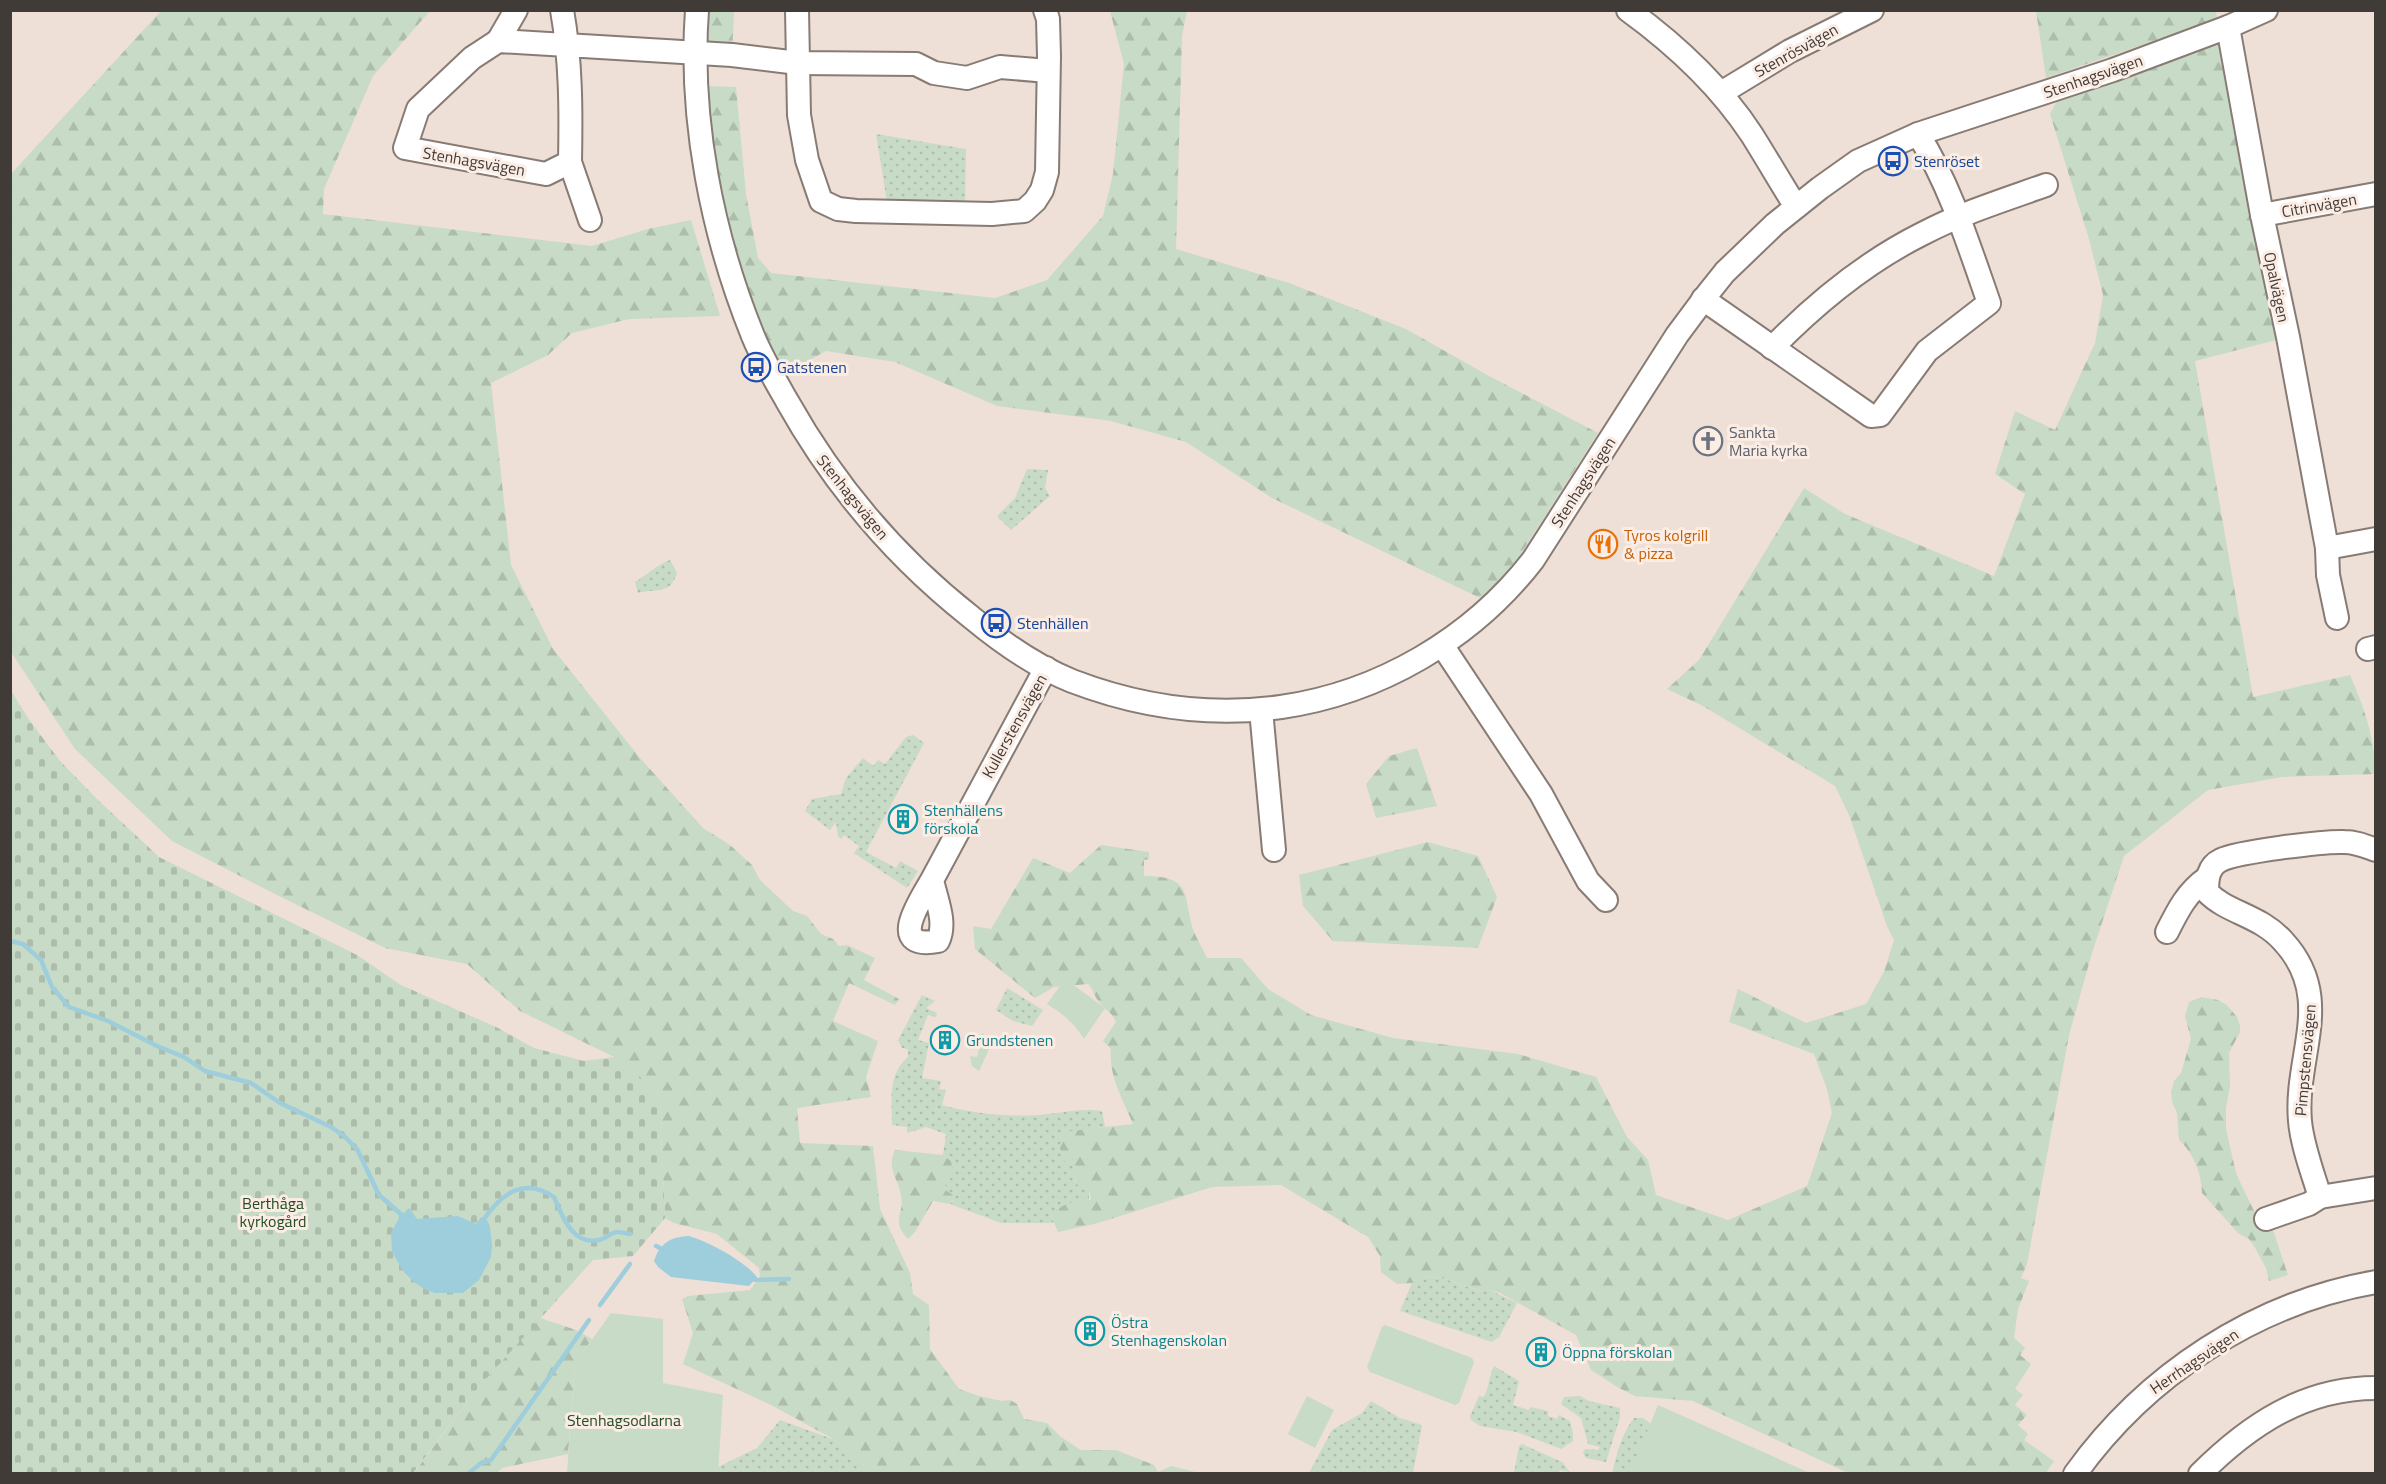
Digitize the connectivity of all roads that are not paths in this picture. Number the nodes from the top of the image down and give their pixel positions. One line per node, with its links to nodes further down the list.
1 (516, 10): 10 (street, Stenhagsvägen)
2 (562, 10): 11 (street)
3 (697, 10): 12 (street, Stenhagsvägen)
4 (797, 10): 13 (street)
5 (1045, 10): 14 (street)
6 (1628, 10): 15 (street)
7 (1872, 10): 15 (street, Stenrösvägen)
8 (2266, 10): 9 (street, Stenhagsvägen)
9 (2228, 27): 16 (street, Stenhagsvägen); 21 (street, Opalvägen)
10 (498, 41): 11 (street); 17 (street, Stenhagsvägen)
11 (568, 44): 12 (street); 17 (street)
12 (694, 53): 13 (street); 30 (street, Stenhagsvägen)
13 (798, 63): 14 (street); 14 (street)
14 (1048, 71)
15 (1721, 93): 20 (street)
16 (1918, 134): 20 (street, Stenhagsvägen); 22 (street)
17 (570, 162): 23 (street)
18 (2046, 185): 22 (street)
19 (2376, 194): 21 (street, Citrinvägen)
20 (1796, 207): 24 (street, Stenhagsvägen)
21 (2262, 215): 27 (street, Opalvägen)
22 (1957, 217): 25 (street); 25 (street)
23 (590, 220)
24 (1703, 299): 25 (street); 29 (street, Stenhagsvägen)
25 (1772, 348)
26 (2376, 539): 27 (street)
27 (2327, 548): 28 (street, Opalvägen)
28 (2337, 618)
29 (1442, 645): 31 (street, Stenhagsvägen); 36 (street)
30 (1046, 668): 31 (street, Stenhagsvägen); 35 (street, Kullerstensvägen)
31 (1261, 710): 32 (street)
32 (1274, 850)
33 (2376, 850): 34 (street)
34 (2207, 878): 37 (street); 39 (street, Pimpstensvägen)
35 (932, 880)
36 (1606, 900)
37 (2167, 932)
38 (2376, 1188): 39 (street)
39 (2320, 1197): 40 (street)
40 (2266, 1219)
41 (2376, 1282): 43 (street, Herrhagsvägen)
42 (2376, 1388): 44 (street)
43 (2075, 1473)
44 (2200, 1473)

